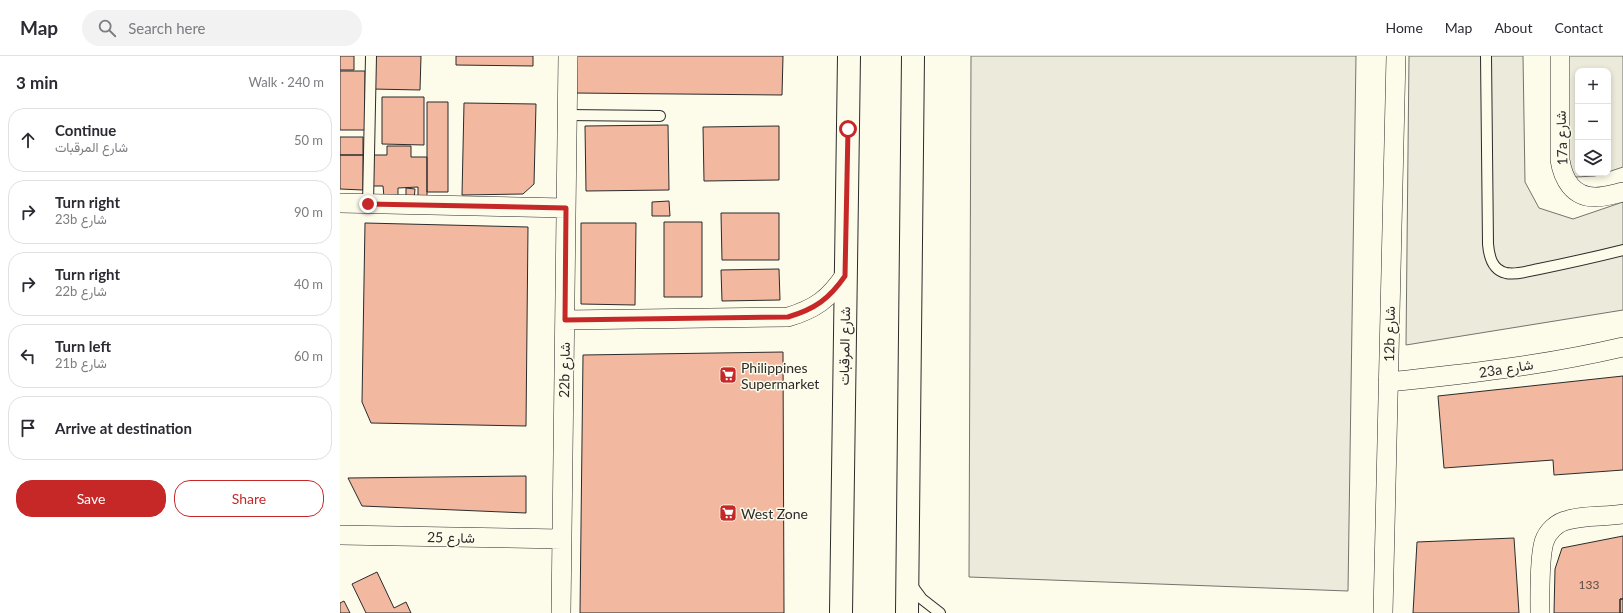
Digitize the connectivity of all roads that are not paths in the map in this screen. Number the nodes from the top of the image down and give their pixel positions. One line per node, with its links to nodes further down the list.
1 (371, 56): 12 (lane)
2 (568, 56): 8 (street, 22b شارع)
3 (849, 56): 15 (street, شارع المرقبات)
4 (913, 56): 22 (street)
5 (1396, 56): 18 (street, 12b شارع)
6 (1486, 56): 14 (lane)
7 (1560, 56): 10 (street, 17a شارع)
8 (568, 115): 9 (lane); 13 (street, 22b شارع)
9 (660, 116)
10 (1623, 192)
11 (340, 203): 12 (street)
12 (368, 204): 13 (street)
13 (566, 208): 16 (street, 22b شارع)
14 (1623, 250)
15 (845, 276): 16 (street); 24 (street, شارع المرقبات)
16 (565, 320): 21 (street, 22b شارع)
17 (1623, 347): 18 (street, 23a شارع)
18 (1388, 382): 27 (street, 12b شارع)
19 (1623, 514): 28 (street)
20 (340, 535): 21 (street, شارع 25)
21 (562, 539): 23 (street, 22b شارع)
22 (907, 578): 25 (street); 26 (lane)
23 (561, 613)
24 (841, 613)
25 (907, 613)
26 (940, 613)
27 (1383, 613)
28 (1540, 613)

